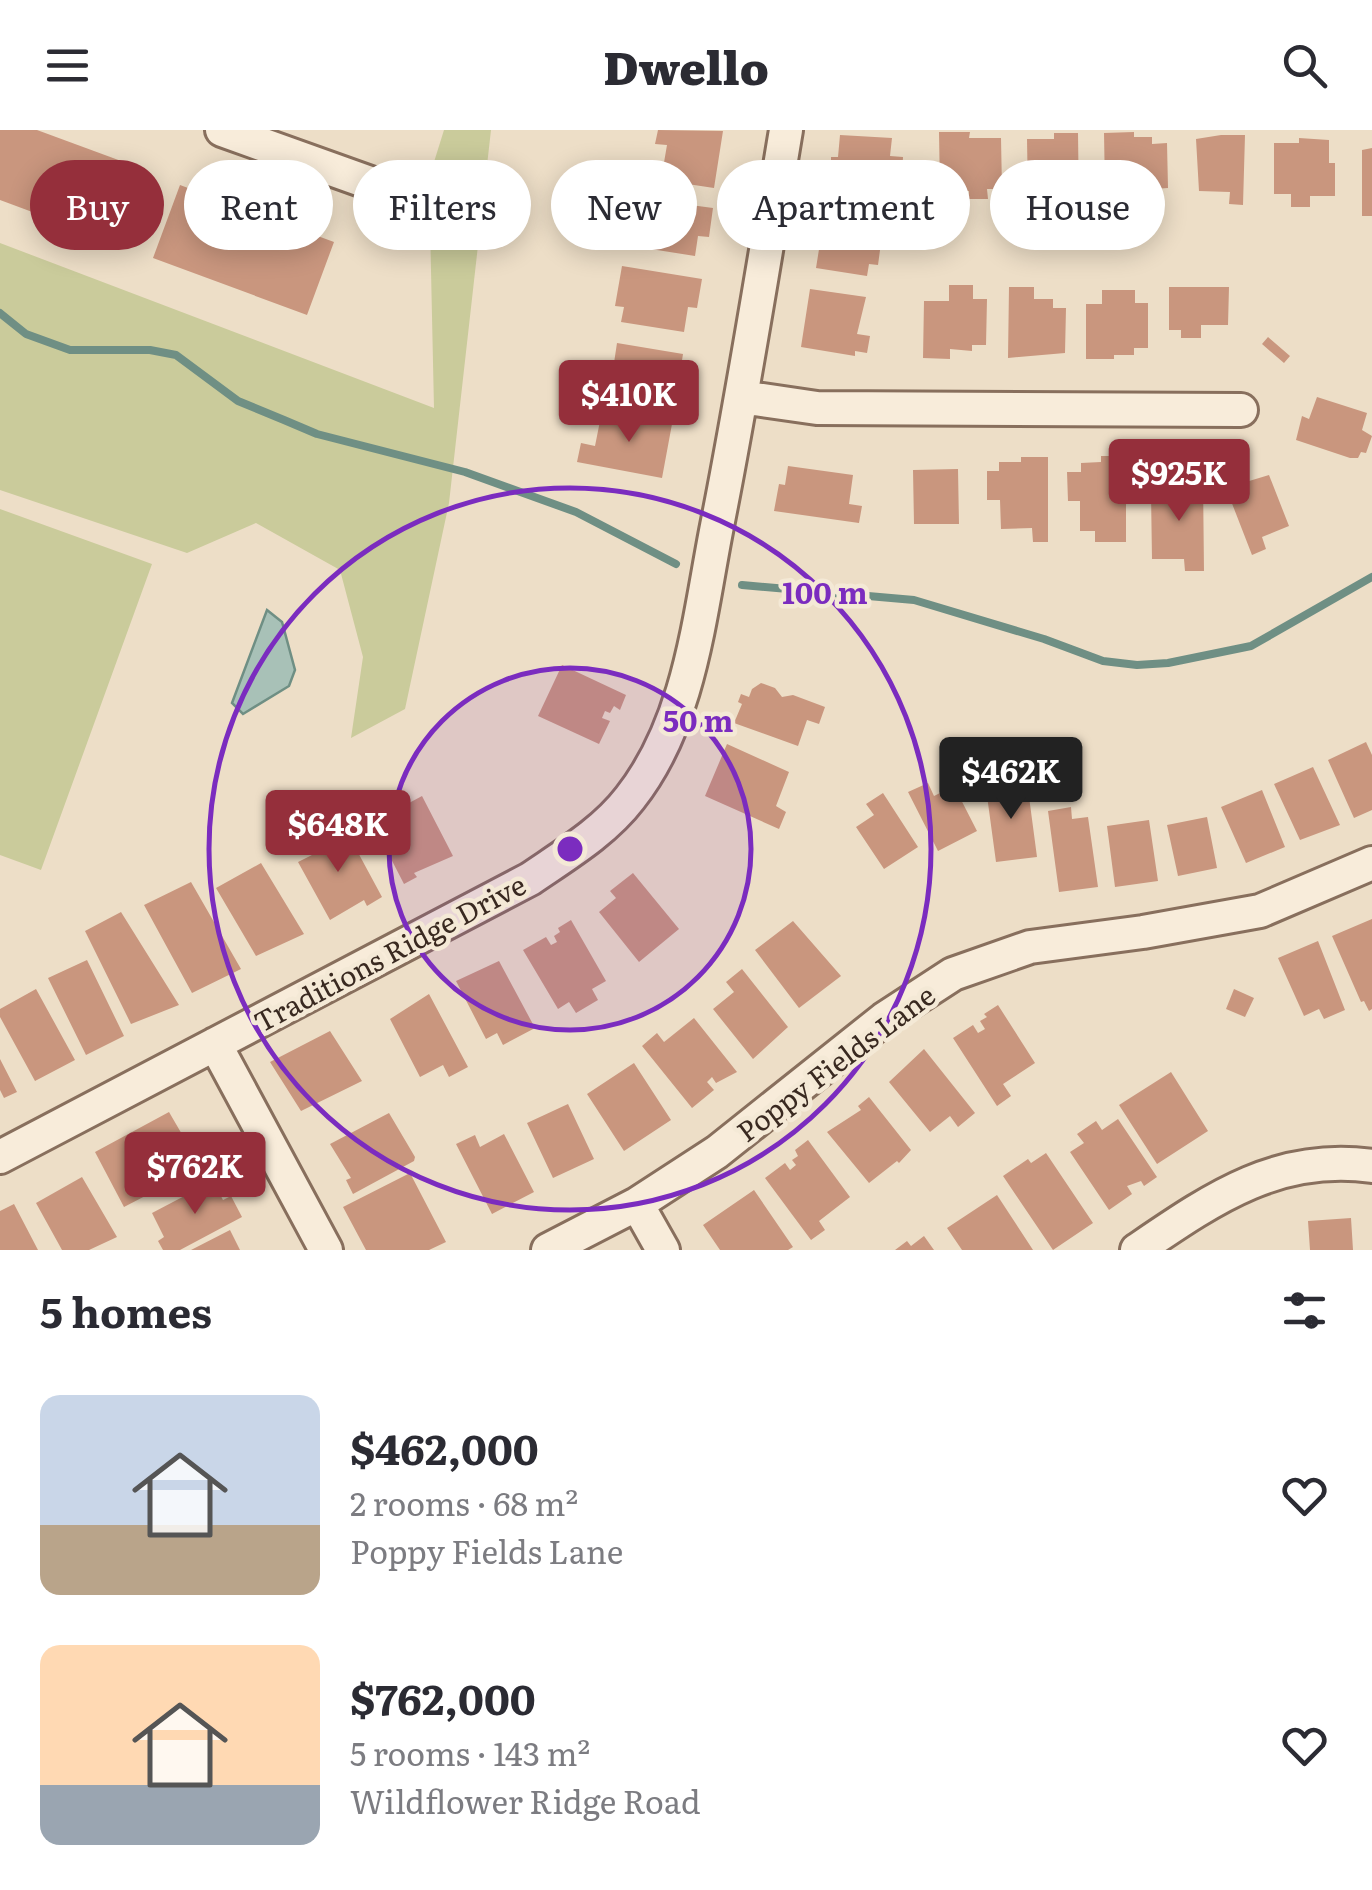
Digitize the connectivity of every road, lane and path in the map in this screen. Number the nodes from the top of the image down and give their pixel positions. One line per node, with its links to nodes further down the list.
1 (222, 130): 3 (street)
2 (786, 130): 5 (street, Traditions Ridge Drive)
3 (290, 141): 4 (street)
4 (353, 171)
5 (741, 397): 6 (street); 8 (street, Traditions Ridge Drive)
6 (1241, 410)
7 (1372, 863): 11 (street, Poppy Fields Lane)
8 (215, 1044): 9 (street, Traditions Ridge Drive); 12 (street)
9 (0, 1157)
10 (1372, 1166): 15 (street)
11 (638, 1204): 13 (street, Poppy Fields Lane); 14 (street)
12 (326, 1250)
13 (548, 1250)
14 (663, 1250)
15 (1138, 1250)

